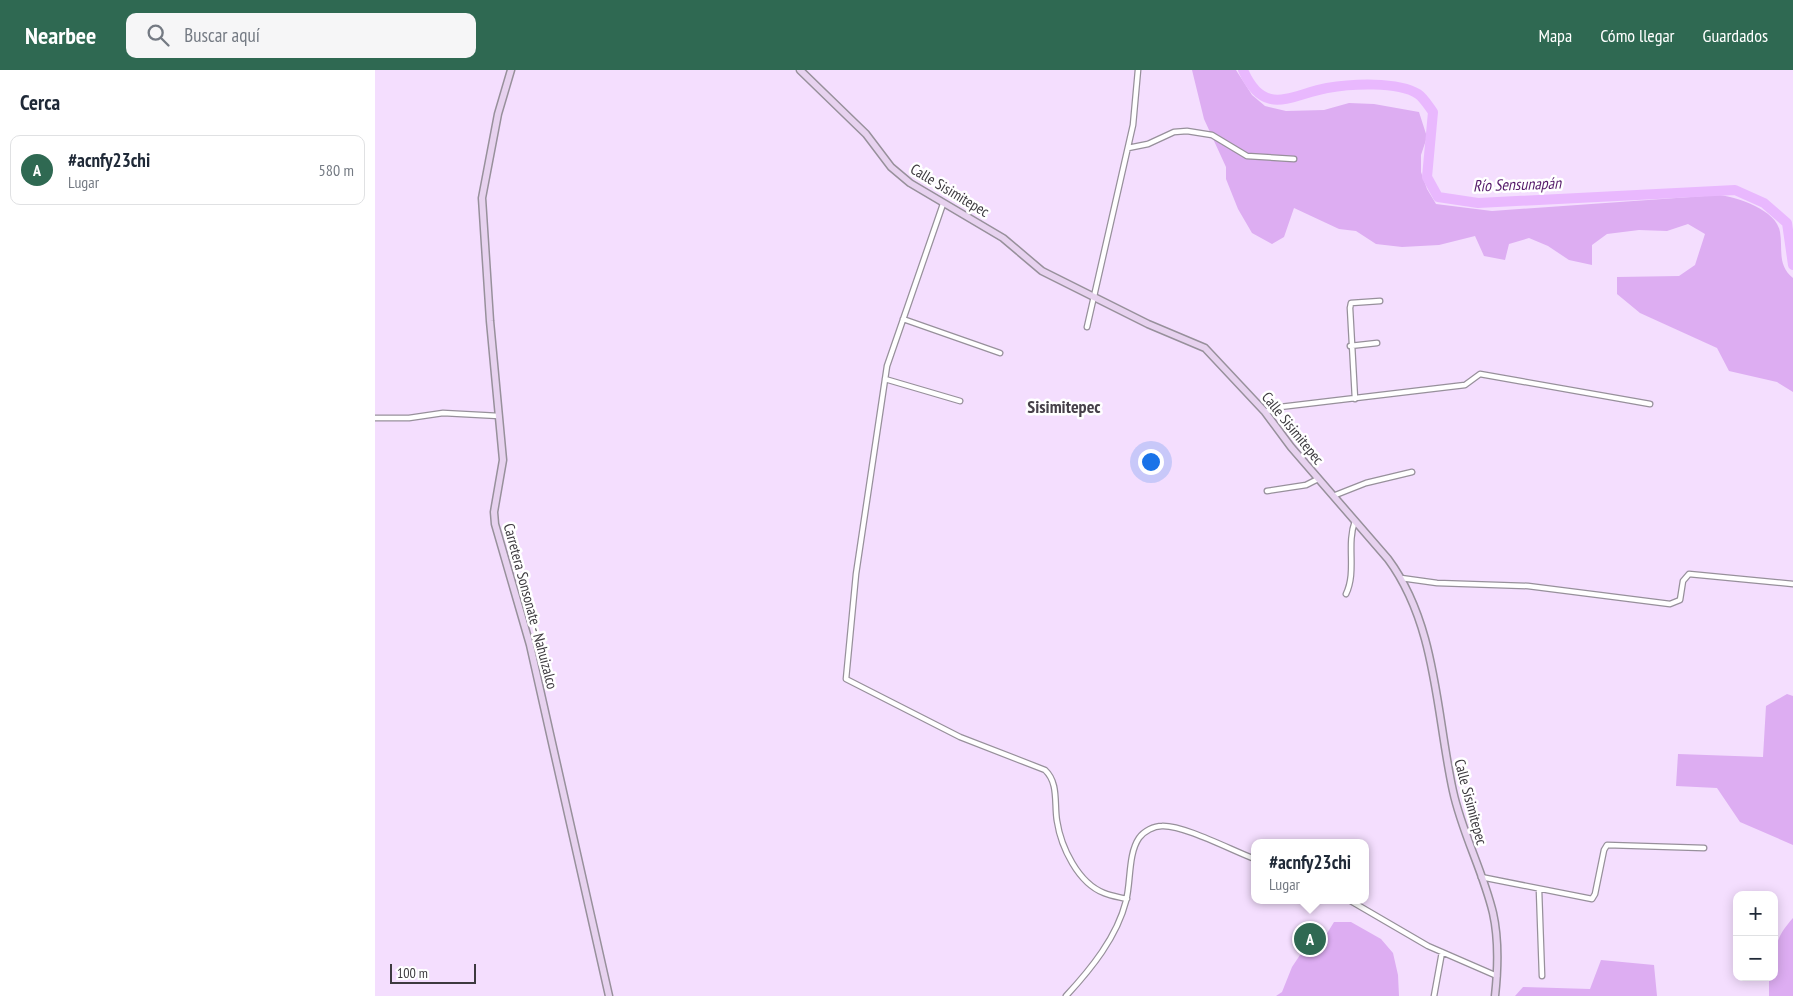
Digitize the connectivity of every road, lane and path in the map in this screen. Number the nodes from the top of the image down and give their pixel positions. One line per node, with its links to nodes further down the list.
1 (511, 70): 19 (street, Carretera Sonsonate - Nahuizalco)
2 (800, 70): 6 (street, Calle Sisimitepec)
3 (1138, 70): 4 (street)
4 (1128, 148): 5 (street); 7 (street)
5 (1294, 159)
6 (943, 204): 7 (street, Calle Sisimitepec); 9 (street)
7 (1093, 294): 10 (street); 18 (street, Calle Sisimitepec)
8 (1380, 301): 12 (street)
9 (903, 319): 13 (street); 14 (street)
10 (1087, 327)
11 (1377, 343): 12 (street)
12 (1350, 346): 15 (street)
13 (1000, 353)
14 (885, 379): 16 (street); 33 (street)
15 (1355, 399): 17 (street); 18 (street)
16 (960, 401)
17 (1650, 404)
18 (1265, 412): 22 (street, Calle Sisimitepec)
19 (499, 416): 20 (street); 38 (street, Carretera Sonsonate - Nahuizalco)
20 (375, 418)
21 (1412, 472): 24 (street)
22 (1318, 479): 23 (street); 24 (street, Calle Sisimitepec)
23 (1267, 491)
24 (1333, 496): 25 (street, Calle Sisimitepec)
25 (1355, 521): 26 (street, Calle Sisimitepec); 28 (street)
26 (1401, 578): 27 (street); 31 (street, Calle Sisimitepec)
27 (1793, 584)
28 (1346, 594)
29 (1704, 848): 32 (street)
30 (1251, 857): 33 (street)
31 (1480, 876): 32 (street); 36 (street, Calle Sisimitepec)
32 (1539, 890): 37 (street)
33 (1127, 899): 39 (street)
34 (1356, 904): 35 (street)
35 (1442, 952): 36 (street); 40 (street)
36 (1497, 976): 41 (street, Calle Sisimitepec)
37 (1542, 976)
38 (609, 996)
39 (1066, 996)
40 (1434, 996)
41 (1495, 996)

